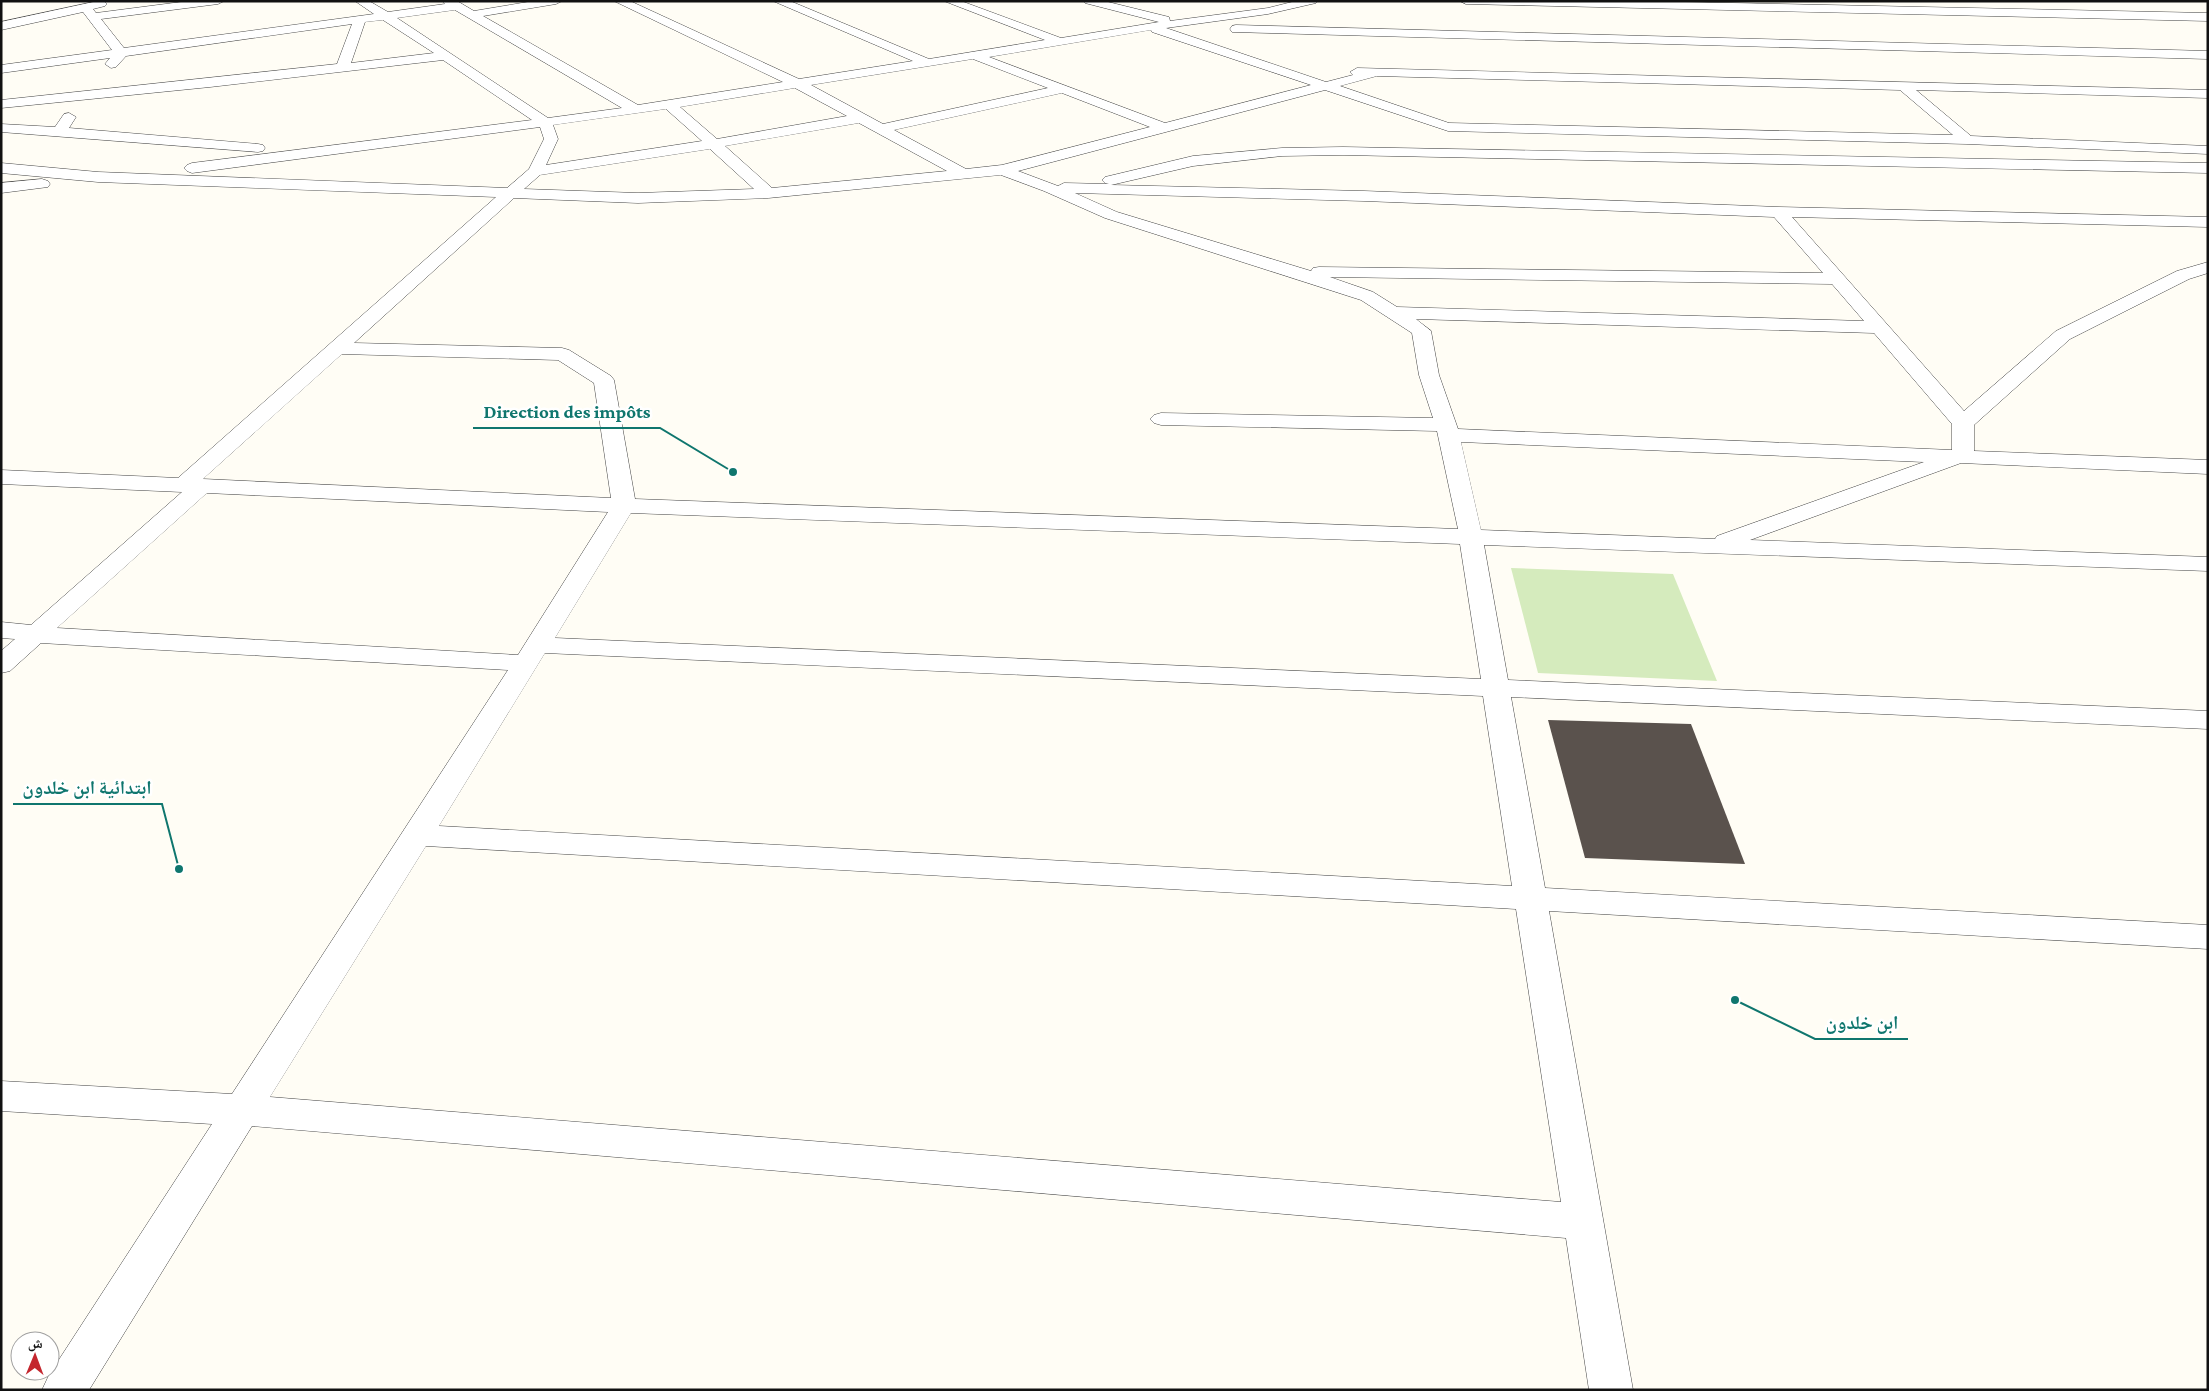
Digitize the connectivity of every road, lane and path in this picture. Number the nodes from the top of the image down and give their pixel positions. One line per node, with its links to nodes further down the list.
1 (120, 1): 14 (street)
2 (218, 1): 19 (street)
3 (361, 1): 18 (street)
4 (556, 1): 16 (street)
5 (620, 1): 49 (street)
6 (779, 1): 38 (street)
7 (950, 1): 28 (street)
8 (1089, 1): 22 (street)
9 (1312, 1): 24 (street)
10 (1466, 1): 13 (street)
11 (2090, 1): 17 (street)
12 (452, 4): 16 (street); 18 (street)
13 (1787, 5): 17 (street); 30 (street)
14 (85, 7): 19 (street); 23 (street)
15 (1202, 7): 22 (street)
16 (471, 15): 59 (street)
17 (2112, 15): 20 (street); 25 (street)
18 (386, 16): 21 (street); 37 (street)
19 (93, 17): 31 (street)
20 (2208, 17)
21 (360, 19): 27 (street); 40 (street)
22 (1172, 21): 24 (street)
23 (1, 26)
24 (1150, 27): 28 (street); 29 (street); 44 (street)
25 (2136, 30)
26 (2152, 40): 33 (street)
27 (206, 41): 31 (street); 36 (street)
28 (1061, 41): 34 (street)
29 (1708, 41): 30 (street); 32 (street)
30 (1820, 44): 33 (street)
31 (121, 52): 39 (street); 56 (street)
32 (1720, 54)
33 (2176, 54): 35 (street); 42 (street)
34 (975, 55): 38 (street); 53 (street)
35 (2208, 55)
36 (198, 56)
37 (444, 56): 40 (street); 61 (street)
38 (928, 63): 49 (street)
39 (38, 64): 43 (street); 47 (street)
40 (343, 67): 50 (street)
41 (1731, 68): 48 (street)
42 (2200, 68)
43 (1, 69)
44 (1276, 70): 46 (street); 52 (street)
45 (191, 71): 50 (street)
46 (1376, 73): 48 (street); 52 (street)
47 (26, 77)
48 (1743, 82): 51 (street)
49 (798, 84): 58 (street); 60 (street)
50 (184, 86): 56 (street)
51 (1903, 86): 55 (street); 66 (street)
52 (1326, 87): 63 (street); 66 (street)
53 (1063, 89): 63 (street); 64 (street)
54 (14, 91): 57 (street)
55 (2208, 94)
56 (83, 96): 57 (street); 65 (street)
57 (1, 104)
58 (669, 104): 59 (street); 67 (street)
59 (636, 110): 61 (street)
60 (861, 118): 64 (street); 67 (street)
61 (545, 122): 69 (street); 73 (street)
62 (1, 128): 65 (street)
63 (1165, 128): 72 (street)
64 (881, 129): 74 (street)
65 (59, 132): 69 (street)
66 (1967, 140): 68 (street)
67 (713, 144): 73 (street); 78 (street)
68 (2208, 150)
69 (304, 153): 75 (street)
70 (1, 168): 75 (street)
71 (2208, 168): 77 (street)
72 (1002, 170): 74 (street); 77 (street)
73 (535, 171): 79 (street)
74 (964, 174): 78 (street)
75 (105, 178): 76 (street); 79 (street)
76 (1, 188)
77 (1062, 188): 80 (street); 83 (street)
78 (768, 192): 79 (street)
79 (510, 194): 87 (street)
80 (1779, 212): 81 (street); 84 (street)
81 (2208, 222)
82 (2208, 267): 89 (street)
83 (1296, 272): 84 (street); 85 (street)
84 (1838, 279): 86 (street)
85 (1394, 313): 86 (street); 90 (street)
86 (1879, 327): 89 (street)
87 (337, 348): 94 (street); 95 (street)
88 (1161, 419): 90 (street)
89 (1962, 423): 91 (street)
90 (1446, 430): 91 (street); 96 (street)
91 (1963, 455): 92 (street); 97 (street)
92 (2208, 467)
93 (1, 477): 94 (street)
94 (193, 486): 95 (street); 100 (street)
95 (624, 505): 96 (street); 101 (street)
96 (1470, 537): 97 (street); 103 (street)
97 (1712, 545): 98 (street)
98 (2208, 564)
99 (1, 630): 100 (street)
100 (36, 634): 101 (street); 102 (street)
101 (532, 654): 103 (street); 105 (street)
102 (1, 665)
103 (1495, 688): 104 (street); 106 (street)
104 (2208, 720)
105 (416, 836): 106 (street); 109 (street)
106 (1530, 899): 107 (street); 110 (street)
107 (2208, 937)
108 (1, 1096): 109 (street)
109 (242, 1110): 110 (street); 111 (street)
110 (1583, 1222): 112 (street)
111 (64, 1390)
112 (1611, 1390)

